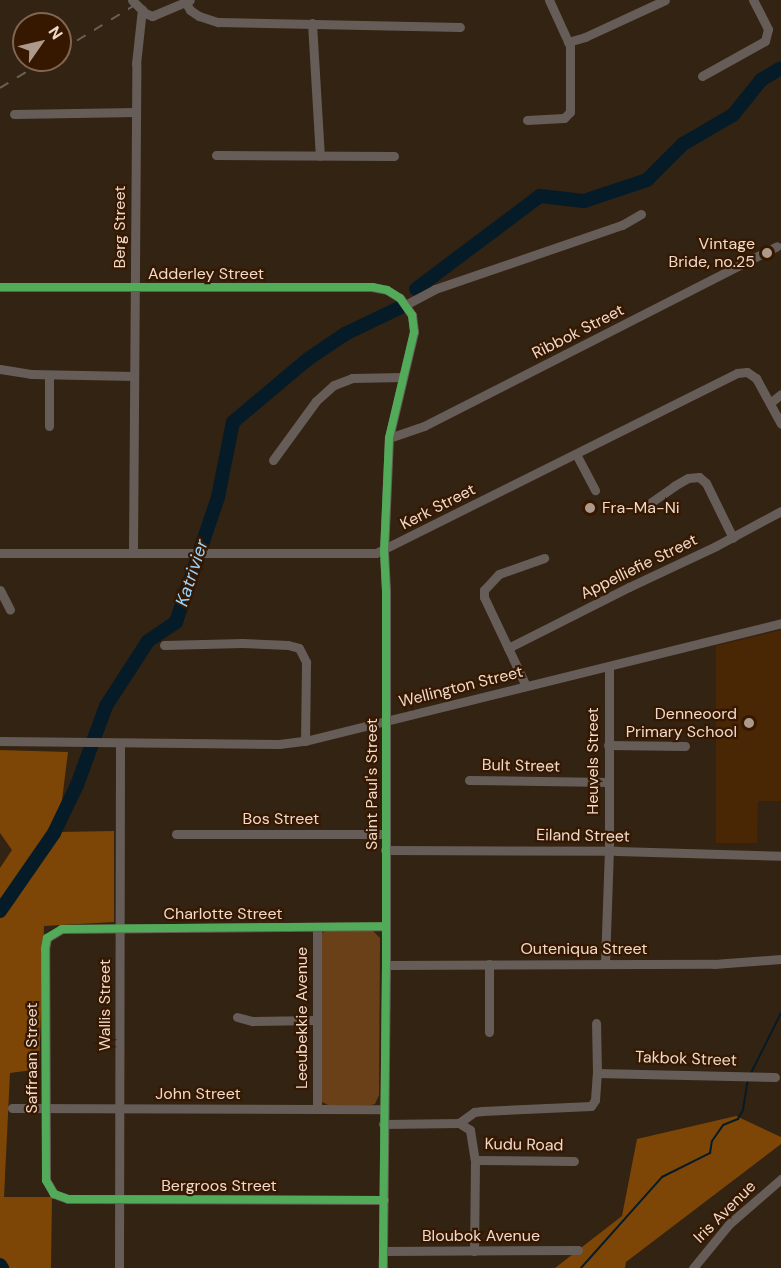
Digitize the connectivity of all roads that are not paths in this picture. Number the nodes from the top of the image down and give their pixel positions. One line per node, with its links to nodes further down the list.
1 (132, 0): 6 (street)
2 (549, 0): 9 (street)
3 (665, 0): 9 (street)
4 (753, 0): 10 (street)
5 (188, 1): 6 (street); 7 (street)
6 (142, 9): 11 (street, Berg Street)
7 (312, 23): 8 (street); 15 (street)
8 (460, 27)
9 (568, 42): 13 (street)
10 (702, 76)
11 (136, 112): 12 (street); 20 (street, Berg Street)
12 (14, 114)
13 (527, 120)
14 (216, 155): 15 (street)
15 (320, 156): 16 (street)
16 (394, 156)
17 (641, 214): 21 (street)
18 (777, 246): 30 (street, Ribbok Street)
19 (0, 287): 20 (street, Adderley Street)
20 (135, 287): 21 (street, Adderley Street); 24 (street, Berg Street)
21 (407, 304): 25 (street, Saint Paul's Street)
22 (0, 369): 23 (street)
23 (49, 375): 24 (street); 29 (street)
24 (134, 376): 39 (street, Berg Street)
25 (403, 377): 30 (street, Saint Paul's Street); 32 (street)
26 (781, 394): 27 (street)
27 (770, 403): 28 (street); 31 (street, Kerk Street)
28 (781, 424)
29 (49, 426)
30 (390, 438): 37 (street, Saint Paul's Street)
31 (576, 454): 33 (street); 37 (street, Kerk Street)
32 (273, 460)
33 (595, 490)
34 (643, 508): 36 (street)
35 (781, 511): 36 (street, Appelliefie Street)
36 (733, 538): 45 (street, Appelliefie Street)
37 (384, 551): 39 (street, Kerk Street); 48 (street, Saint Paul's Street)
38 (0, 553): 39 (street, Kerk Street)
39 (133, 553)
40 (544, 558): 45 (street)
41 (0, 590): 42 (street)
42 (10, 610)
43 (781, 623): 46 (street, Wellington Street)
44 (164, 645): 50 (street)
45 (508, 648): 47 (street)
46 (609, 667): 47 (street, Wellington Street); 52 (street, Heuvels Street)
47 (526, 686): 48 (street, Wellington Street)
48 (385, 723): 50 (street, Wellington Street); 57 (street, Saint Paul's Street)
49 (0, 741): 51 (street, Wellington Street)
50 (305, 741): 51 (street, Wellington Street)
51 (120, 743): 63 (street, Wallis Street)
52 (608, 745): 53 (street); 55 (street, Heuvels Street)
53 (685, 746)
54 (469, 780): 55 (street, Bult Street)
55 (608, 782): 59 (street, Heuvels Street)
56 (176, 834): 57 (street, Bos Street)
57 (386, 834): 58 (street, Saint Paul's Street)
58 (385, 850): 59 (street, Eiland Street); 61 (street, Saint Paul's Street)
59 (609, 851): 60 (street, Eiland Street); 67 (street, Heuvels Street)
60 (781, 856)
61 (385, 926): 62 (street, Charlotte Street); 68 (street, Saint Paul's Street)
62 (316, 927): 63 (street, Charlotte Street); 70 (street, Leeubekkie Avenue)
63 (120, 928): 64 (street, Charlotte Street); 77 (street, Wallis Street)
64 (62, 929): 76 (street, Saffraan Street)
65 (781, 959): 67 (street, Outeniqua Street)
66 (489, 963): 67 (street, Outeniqua Street); 68 (street, Outeniqua Street); 72 (street)
67 (605, 963)
68 (386, 965): 79 (street, Saint Paul's Street)
69 (237, 1017): 70 (street)
70 (317, 1020): 78 (street, Leeubekkie Avenue)
71 (596, 1023): 73 (street)
72 (489, 1032)
73 (597, 1073): 74 (street, Takbok Street); 81 (street)
74 (775, 1077)
75 (12, 1108): 76 (street, John Street)
76 (46, 1108): 77 (street, John Street); 85 (street, Saffraan Street)
77 (120, 1108): 78 (street, John Street); 86 (street, Wallis Street)
78 (317, 1109): 79 (street, John Street)
79 (383, 1109): 80 (street, Saint Paul's Street)
80 (383, 1124): 81 (street); 87 (street, Saint Paul's Street)
81 (459, 1124): 82 (street)
82 (475, 1160): 83 (street, Kudu Road); 90 (street)
83 (574, 1161)
84 (781, 1179): 93 (street, Iris Avenue)
85 (54, 1194): 86 (street, Bergroos Street)
86 (118, 1199): 87 (street, Bergroos Street); 91 (street, Wallis Street)
87 (384, 1200): 89 (street, Saint Paul's Street)
88 (578, 1250): 90 (street, Bloubok Avenue)
89 (384, 1251): 90 (street, Bloubok Avenue); 92 (street, Saint Paul's Street)
90 (474, 1251)
91 (119, 1268)
92 (383, 1268)
93 (693, 1268)

